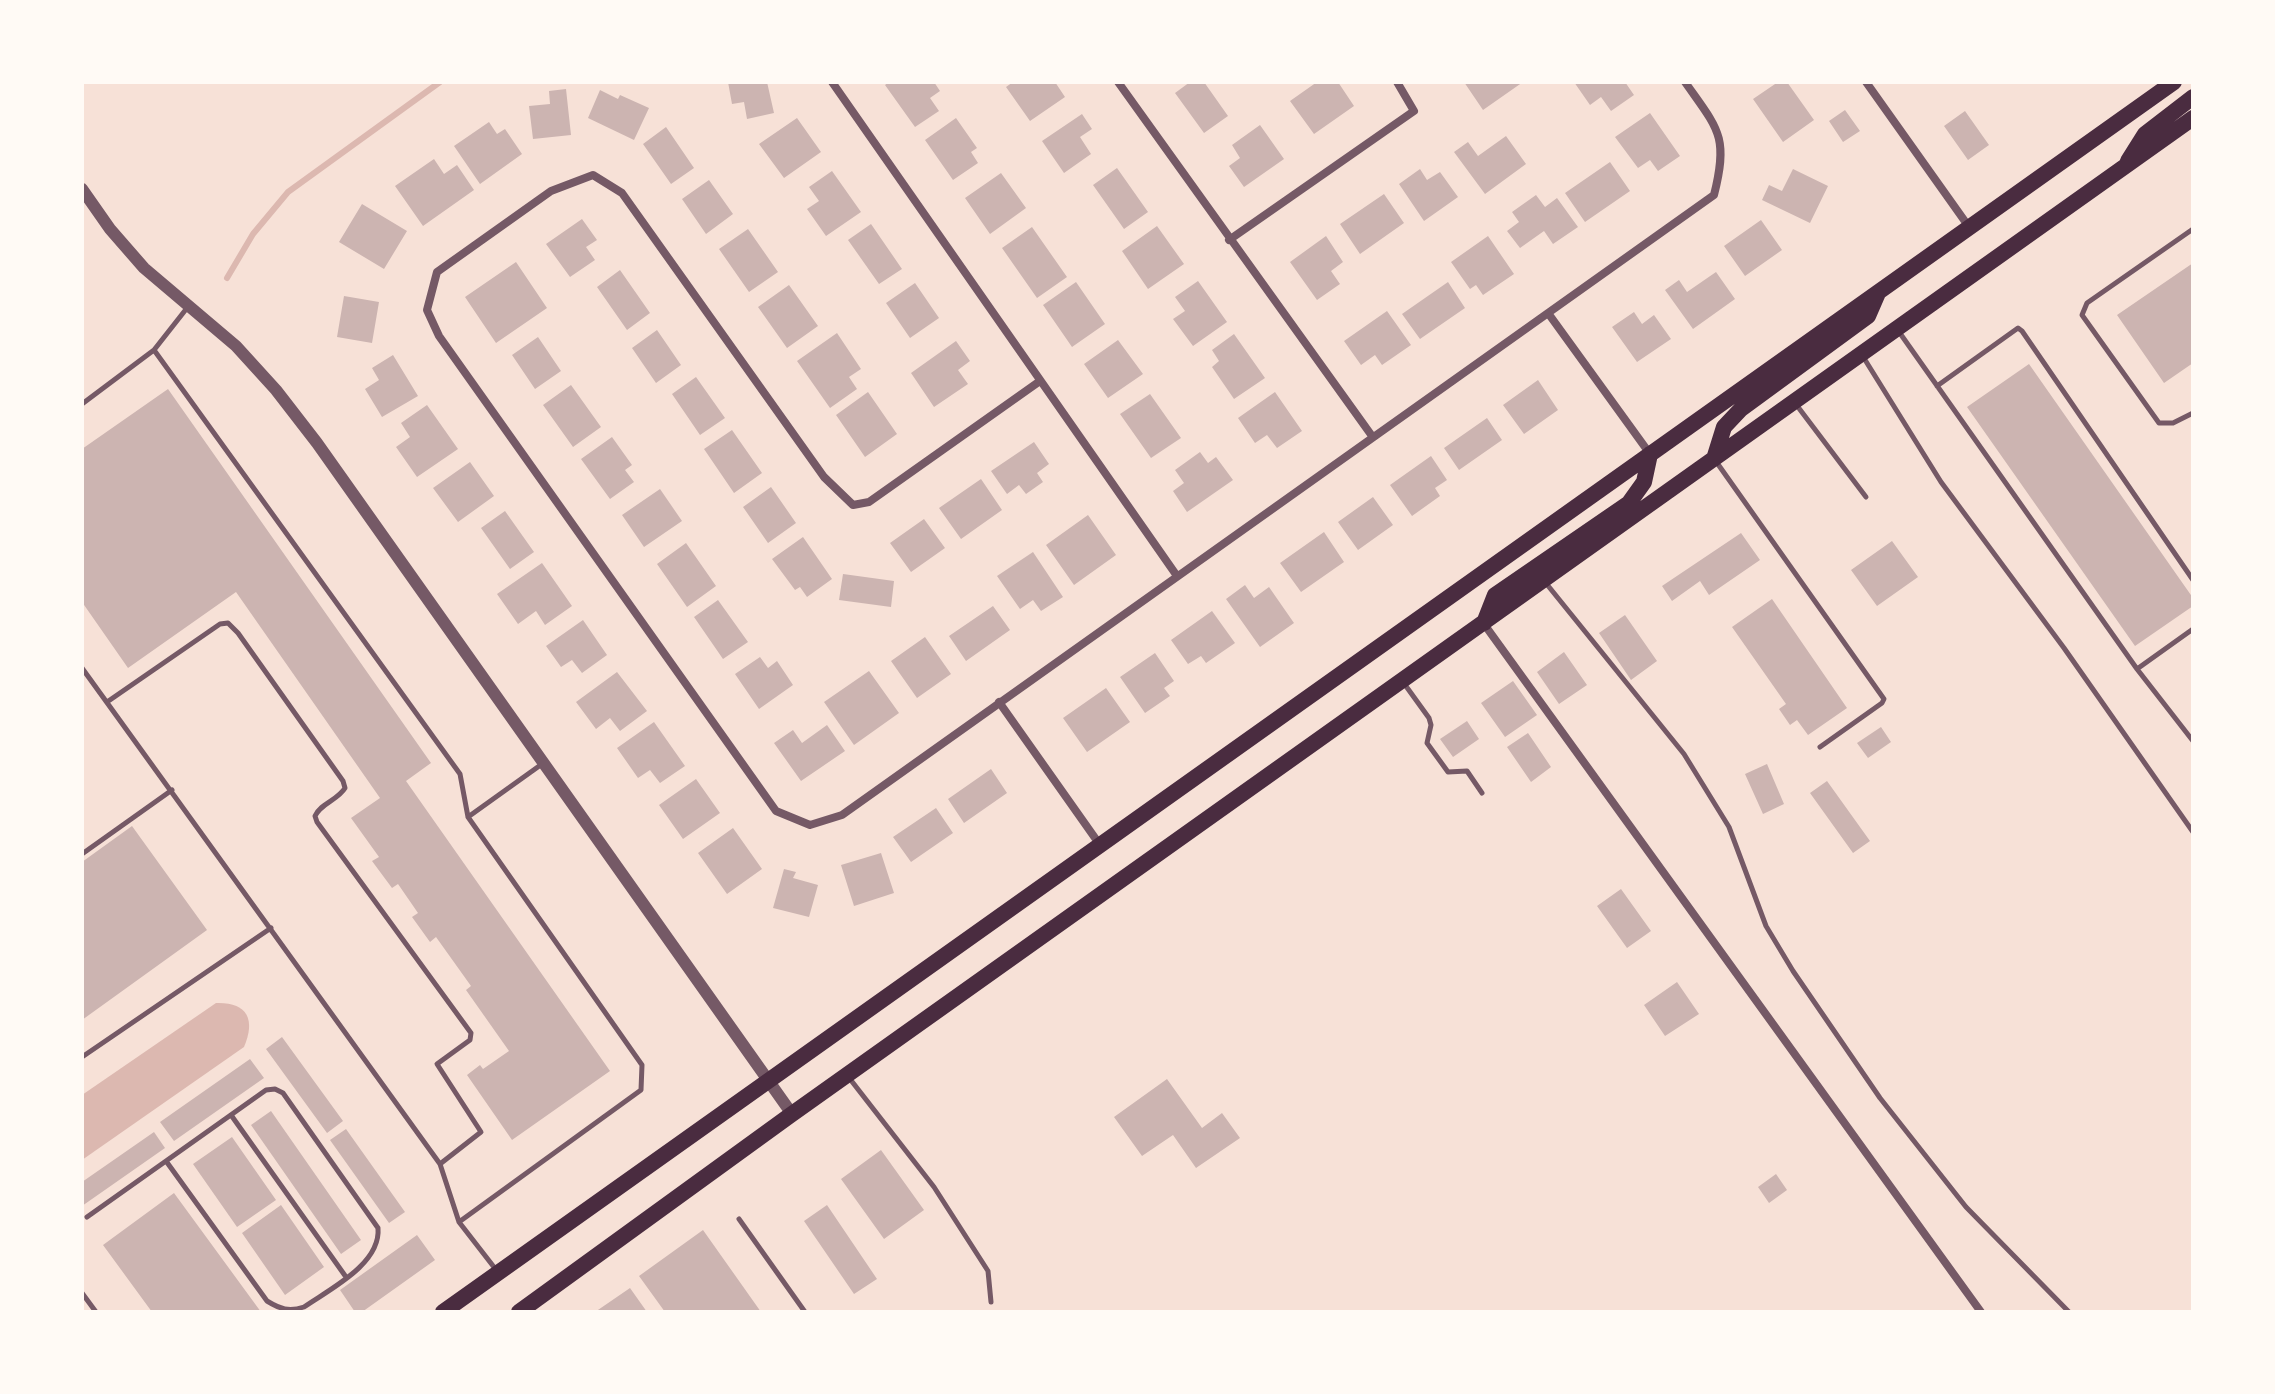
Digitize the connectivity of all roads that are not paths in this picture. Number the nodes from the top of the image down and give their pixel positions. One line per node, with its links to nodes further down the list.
1 (832, 82): 20 (street)
2 (1118, 82): 13 (street)
3 (1397, 82): 13 (street)
4 (1685, 82): 16 (street)
5 (1866, 82): 11 (street)
6 (2174, 82): 11 (main road)
7 (2193, 97): 9 (main road)
8 (2193, 118): 9 (main road)
9 (2122, 169): 17 (main road)
10 (82, 189): 15 (street)
11 (1969, 227): 14 (main road)
12 (2193, 229): 24 (lane)
13 (1229, 240): 25 (street)
14 (1879, 291): 26 (main road); 27 (main road)
15 (188, 306): 18 (lane); 41 (street)
16 (1548, 313): 25 (street); 26 (street)
17 (1897, 329): 19 (main road); 21 (lane)
18 (154, 350): 23 (lane); 44 (lane)
19 (1861, 354): 22 (main road); 45 (lane)
20 (1040, 381): 29 (street); 38 (street)
21 (1937, 386): 30 (lane); 35 (lane)
22 (1794, 402): 27 (main road); 28 (lane)
23 (82, 404)
24 (2193, 413)
25 (1372, 436): 29 (street)
26 (1650, 454): 32 (main road); 46 (main road)
27 (1714, 459): 31 (main road); 40 (lane)
28 (1866, 497)
29 (1177, 576): 38 (street)
30 (2193, 580)
31 (1545, 581): 32 (main road); 69 (lane)
32 (1484, 624): 36 (main road); 68 (street)
33 (2193, 629): 35 (lane)
34 (82, 668): 37 (lane)
35 (2137, 669): 39 (lane)
36 (1403, 681): 43 (lane); 50 (main road)
37 (107, 702): 42 (lane); 55 (lane)
38 (999, 702): 46 (street)
39 (2193, 741)
40 (1820, 747)
41 (543, 763): 44 (lane); 51 (street)
42 (172, 790): 47 (lane); 48 (lane)
43 (1482, 793)
44 (468, 817): 58 (lane)
45 (2193, 832)
46 (1100, 845): 51 (main road)
47 (82, 854)
48 (271, 928): 49 (lane); 55 (lane)
49 (82, 1057)
50 (847, 1075): 52 (main road); 62 (lane)
51 (768, 1081): 52 (street); 59 (main road)
52 (792, 1114): 66 (main road)
53 (231, 1115): 54 (lane); 60 (lane); 60 (lane)
54 (166, 1161): 56 (lane); 63 (lane)
55 (440, 1164): 58 (lane)
56 (87, 1217)
57 (739, 1219): 67 (lane)
58 (459, 1222): 59 (lane)
59 (498, 1272): 65 (main road)
60 (346, 1277): 63 (lane)
61 (82, 1293): 64 (lane)
62 (991, 1302)
63 (306, 1310)
64 (96, 1312)
65 (443, 1312)
66 (519, 1312)
67 (805, 1312)
68 (1981, 1312)
69 (2069, 1312)

